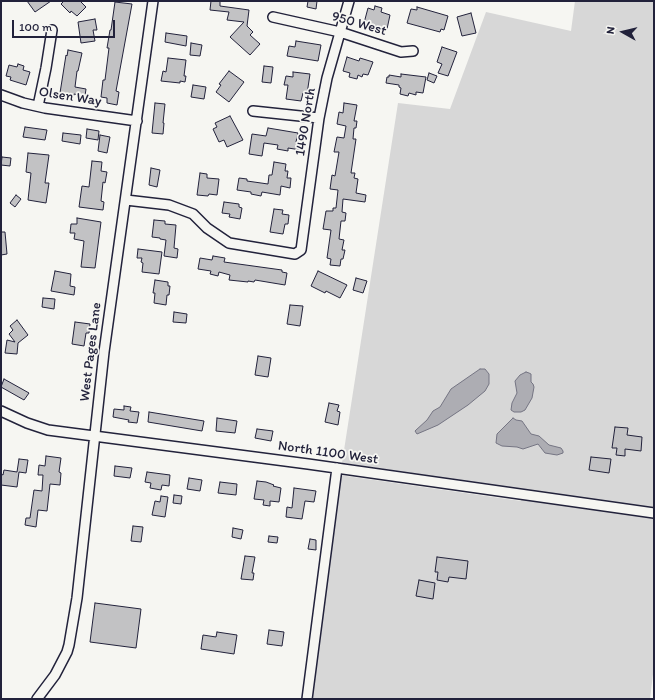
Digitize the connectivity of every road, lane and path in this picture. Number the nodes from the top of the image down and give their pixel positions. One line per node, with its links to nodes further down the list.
1 (153, 1): 11 (street, West Pages Lane)
2 (349, 1): 5 (street, 1490 North)
3 (273, 17): 5 (street, 950 West)
4 (52, 30): 8 (street)
5 (340, 32): 6 (street, 950 West); 10 (street, 1490 North)
6 (413, 51)
7 (1, 94): 8 (street, Olsen Way)
8 (38, 106): 11 (street, Olsen Way)
9 (253, 111): 10 (street)
10 (319, 118): 12 (street, 1490 North)
11 (137, 121): 12 (street, West Pages Lane)
12 (126, 200): 14 (street, West Pages Lane)
13 (1, 411): 14 (street, North 1100 West)
14 (95, 436): 15 (street, North 1100 West); 17 (street, West Pages Lane)
15 (337, 468): 16 (street, North 1100 West); 18 (street)
16 (654, 513)
17 (38, 699)
18 (307, 699)

